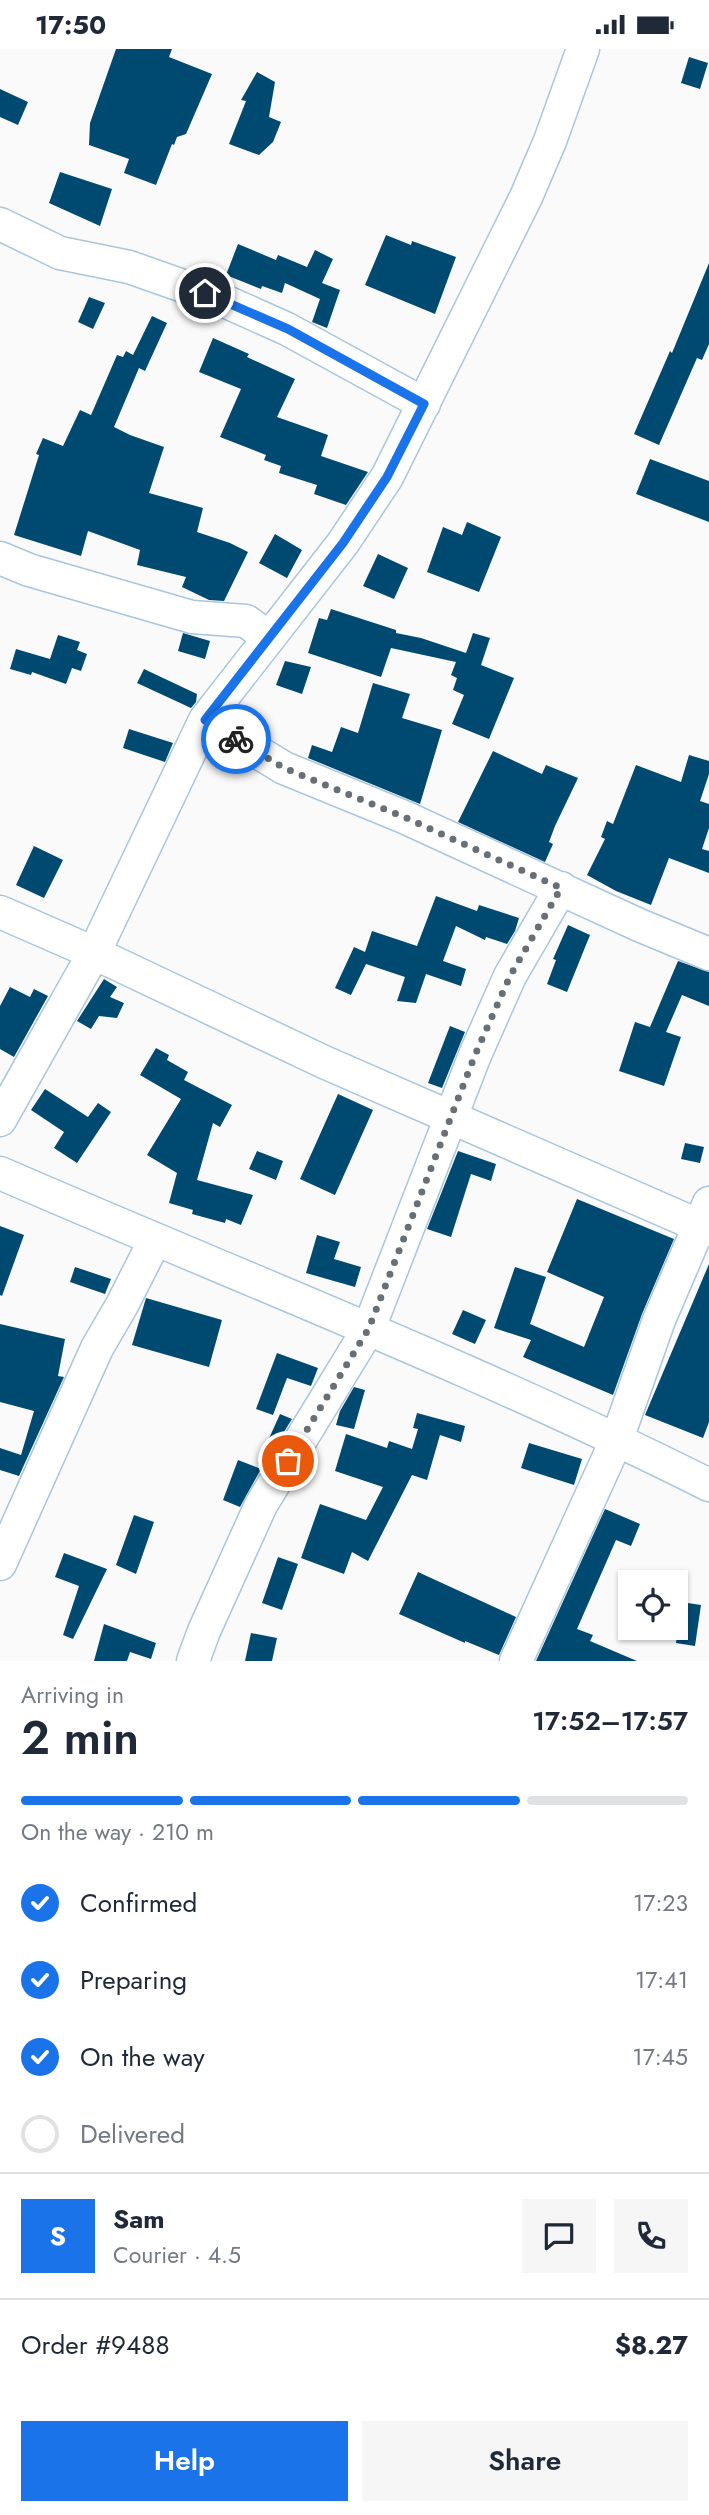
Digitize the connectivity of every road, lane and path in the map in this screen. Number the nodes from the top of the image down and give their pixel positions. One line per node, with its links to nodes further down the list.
1 (583, 49): 3 (street)
2 (0, 224): 3 (street)
3 (424, 404): 5 (street)
4 (0, 558): 5 (street)
5 (268, 637): 6 (street)
6 (205, 720): 7 (street); 9 (street)
7 (561, 888): 10 (street); 11 (street)
8 (0, 912): 9 (street)
9 (94, 953): 11 (street); 12 (street)
10 (709, 954)
11 (452, 1117): 14 (street); 16 (street)
12 (0, 1120)
13 (0, 1173): 15 (street)
14 (706, 1219): 17 (street)
15 (155, 1240): 16 (street); 19 (street)
16 (369, 1328): 17 (street); 20 (street)
17 (617, 1439): 18 (street); 21 (street)
18 (709, 1485)
19 (0, 1564)
20 (193, 1661)
21 (516, 1661)

